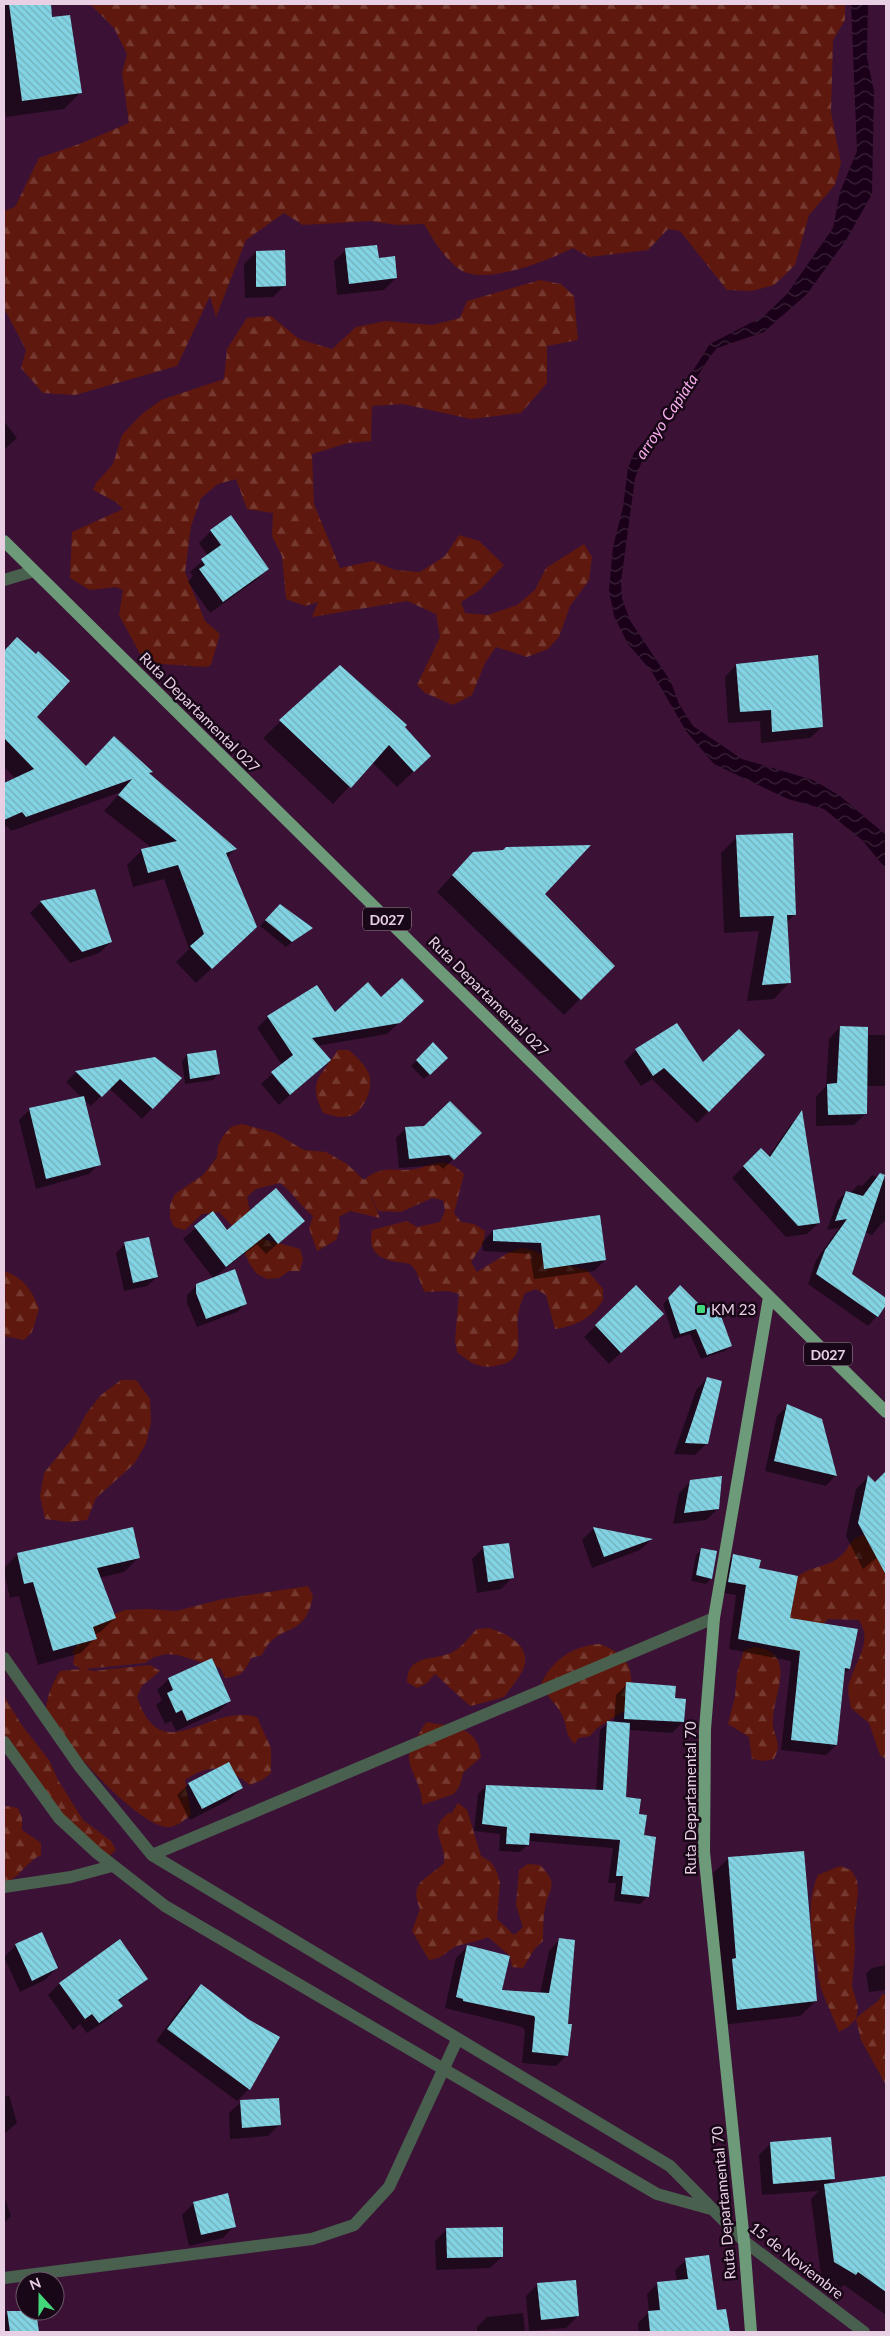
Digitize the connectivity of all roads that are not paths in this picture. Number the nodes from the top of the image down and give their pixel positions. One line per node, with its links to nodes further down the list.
1 (4, 541): 2 (main road, Ruta Departamental 027 / D027)
2 (34, 570): 3 (street); 4 (main road, Ruta Departamental 027 / D027)
3 (4, 580)
4 (769, 1296): 5 (main road, Ruta Departamental 027 / D027); 6 (main road, Ruta Departamental 70)
5 (886, 1412)
6 (714, 1618): 9 (street); 15 (main road, Ruta Departamental 70)
7 (4, 1658): 9 (street, 15 de Noviembre)
8 (4, 1742): 10 (street)
9 (152, 1855): 12 (street, 15 de Noviembre)
10 (112, 1866): 11 (street); 13 (street)
11 (4, 1887)
12 (458, 2040): 13 (street); 14 (street, 15 de Noviembre)
13 (443, 2068): 14 (street); 16 (street)
14 (714, 2210): 15 (street, 15 de Noviembre)
15 (744, 2241): 17 (main road, Ruta Departamental 70); 18 (street, 15 de Noviembre)
16 (4, 2278)
17 (751, 2332)
18 (864, 2332)

